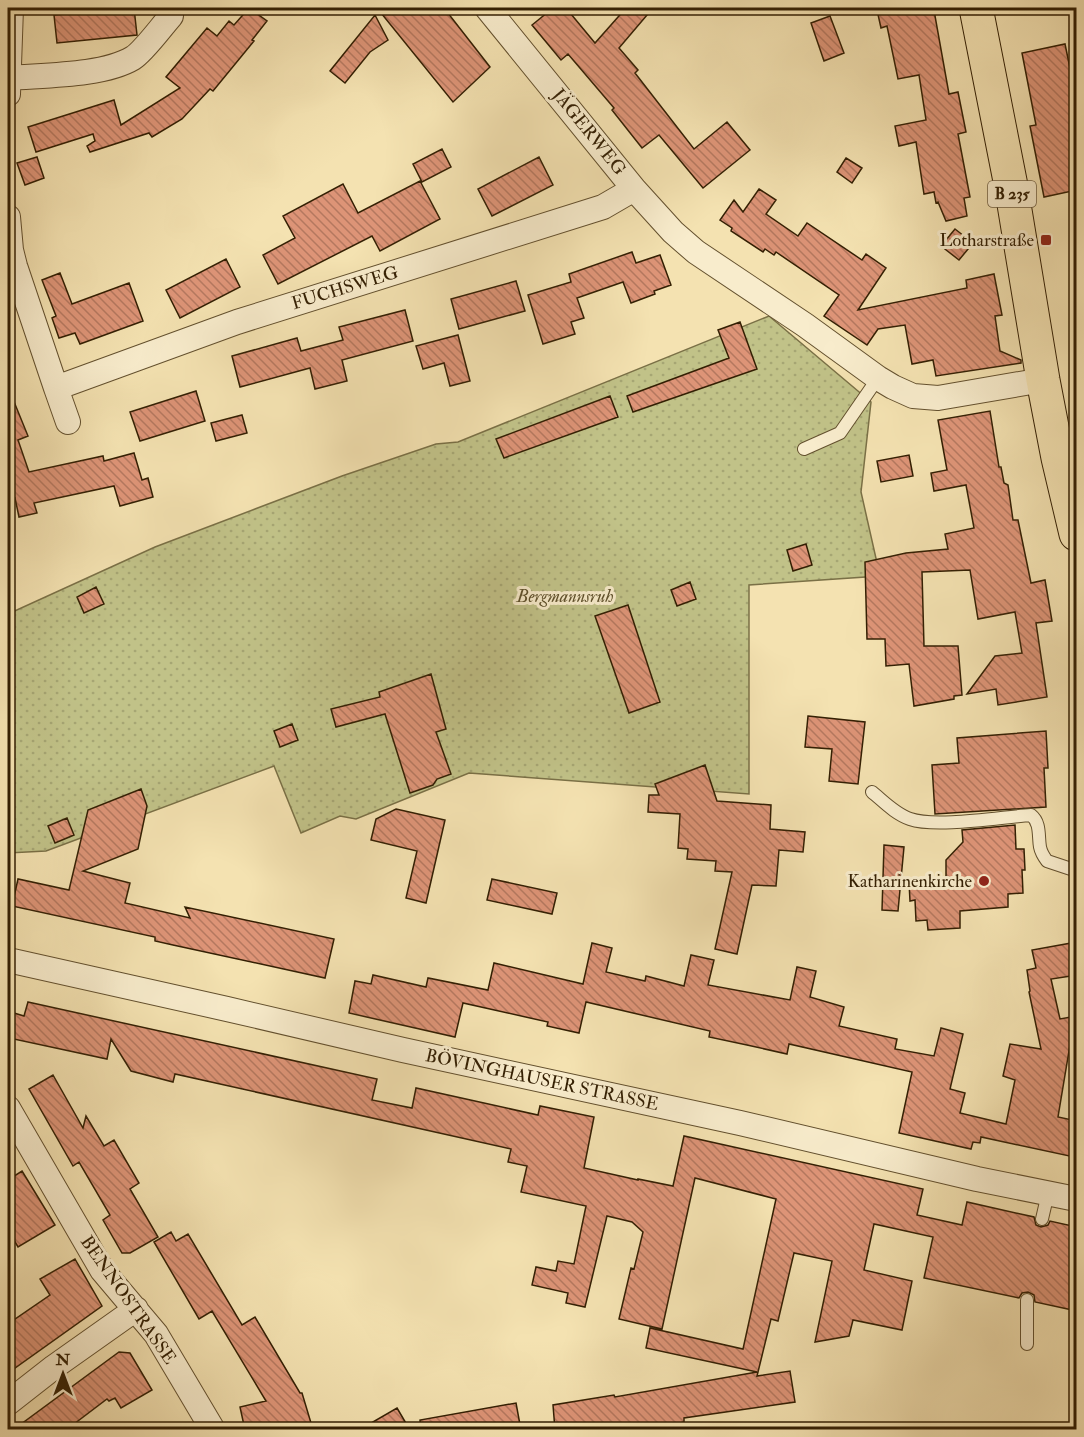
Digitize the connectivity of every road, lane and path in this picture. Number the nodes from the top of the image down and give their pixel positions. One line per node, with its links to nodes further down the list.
1 (11, 8): 5 (street)
2 (487, 8): 6 (street, JÄGERWEG)
3 (976, 8): 9 (main road, B 235)
4 (171, 16): 5 (street)
5 (8, 86)
6 (634, 189): 8 (street, JÄGERWEG); 10 (street, FUCHSWEG)
7 (8, 217): 10 (street)
8 (878, 378): 9 (street); 12 (lane)
9 (1043, 381): 13 (main road, B 235)
10 (56, 388): 11 (street)
11 (68, 422)
12 (804, 449)
13 (1077, 534)
14 (872, 792): 15 (lane)
15 (1077, 868)
16 (8, 960): 18 (street, BÖVINGHAUSER STRASSE)
17 (8, 1108): 22 (street, BENNOSTRASSE)
18 (1048, 1193): 19 (street, BÖVINGHAUSER STRASSE); 20 (lane)
19 (1077, 1199)
20 (1042, 1219)
21 (1027, 1300): 23 (lane)
22 (136, 1309): 24 (street); 25 (street, BENNOSTRASSE)
23 (1027, 1344)
24 (8, 1402)
25 (213, 1430)

